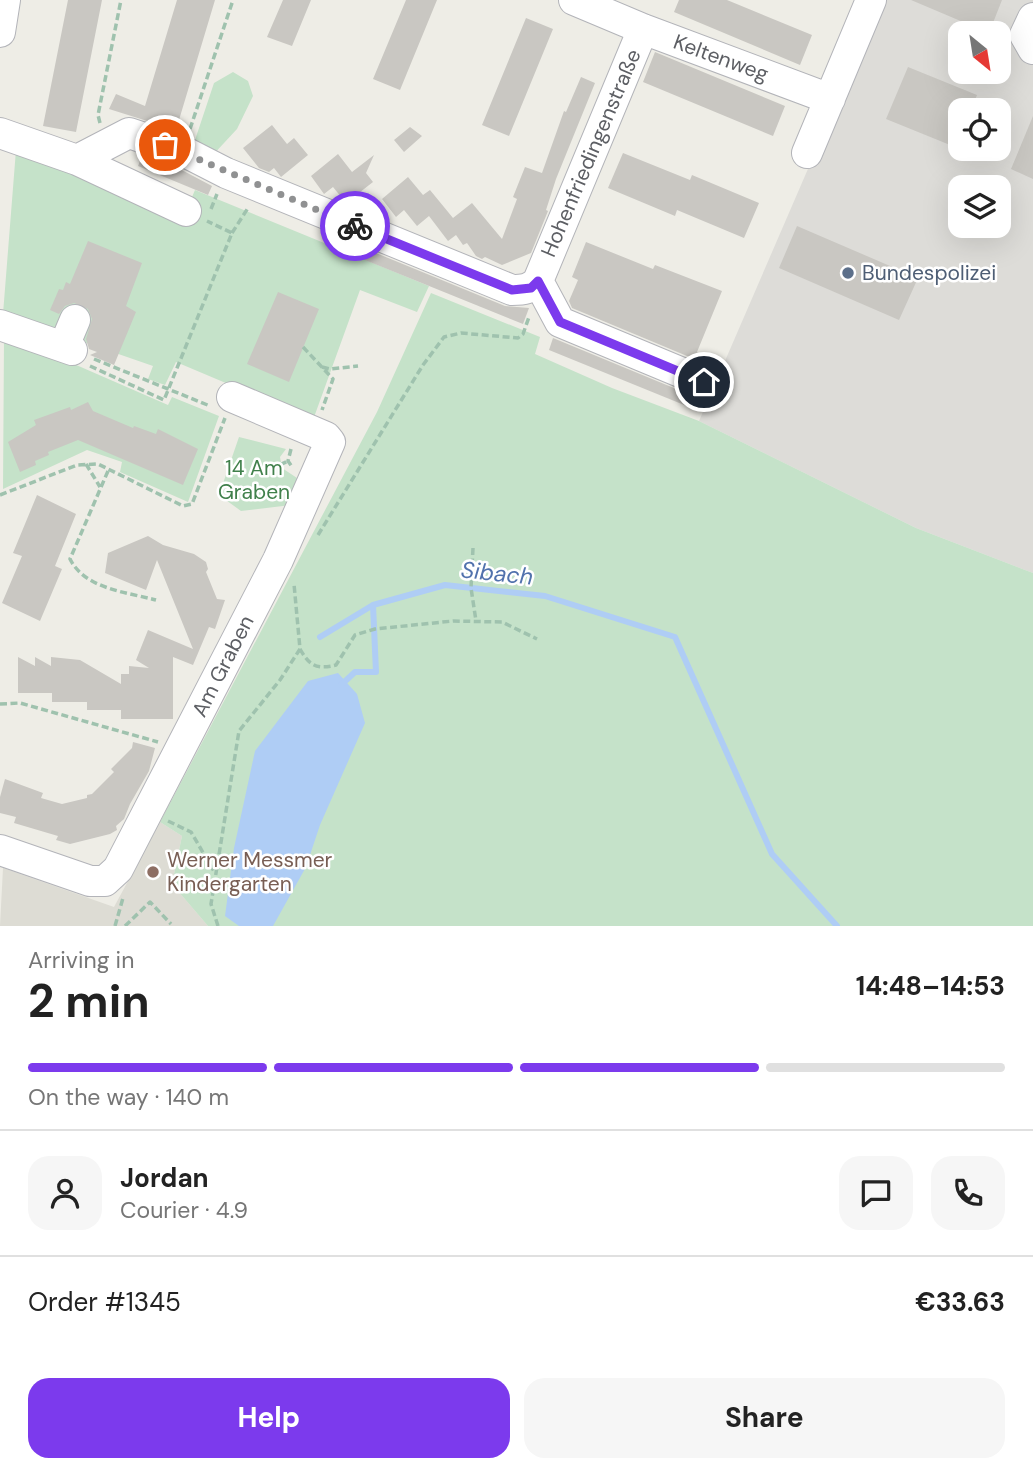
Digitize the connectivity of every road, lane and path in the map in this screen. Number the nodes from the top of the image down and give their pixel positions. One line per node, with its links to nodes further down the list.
1 (5, 0): 8 (street)
2 (121, 0): 12 (path)
3 (233, 0): 13 (path)
4 (574, 0): 7 (street, Keltenweg)
5 (871, 0): 10 (street)
6 (1033, 18): 9 (street)
7 (643, 29): 10 (street, Keltenweg); 17 (street, Hohenfriedingenstraße)
8 (0, 32)
9 (1033, 49)
10 (830, 99): 14 (street)
11 (0, 133): 15 (street)
12 (106, 145): 13 (street, Hohenfriedingenstraße); 15 (street, Hohenfriedingenstraße)
13 (183, 151): 17 (street, Hohenfriedingenstraße)
14 (807, 153)
15 (77, 160): 16 (street)
16 (186, 211): 20 (path)
17 (538, 281): 24 (street)
18 (0, 325): 20 (street)
19 (526, 327): 35 (path)
20 (70, 339)
21 (303, 347): 22 (path)
22 (321, 366): 23 (path); 26 (path)
23 (358, 366)
24 (704, 382)
25 (230, 405): 26 (street); 29 (path)
26 (314, 432): 43 (street, Am Graben)
27 (288, 461): 30 (path)
28 (86, 464): 29 (path); 31 (path); 32 (path)
29 (108, 471): 31 (path)
30 (261, 474)
31 (100, 487): 34 (path)
32 (0, 495)
33 (102, 496): 34 (path)
34 (96, 497): 38 (path)
35 (317, 535)
36 (473, 548): 39 (path)
37 (295, 577): 41 (path)
38 (156, 600)
39 (476, 621): 40 (path); 41 (path)
40 (537, 639)
41 (300, 649): 46 (path)
42 (0, 704): 43 (path)
43 (181, 749): 44 (street, Am Graben)
44 (148, 811): 45 (street, Am Graben); 46 (path)
45 (0, 850)
46 (216, 875): 51 (path)
47 (122, 892): 49 (path)
48 (171, 924): 50 (path)
49 (115, 926)
50 (125, 926)
51 (218, 926)

